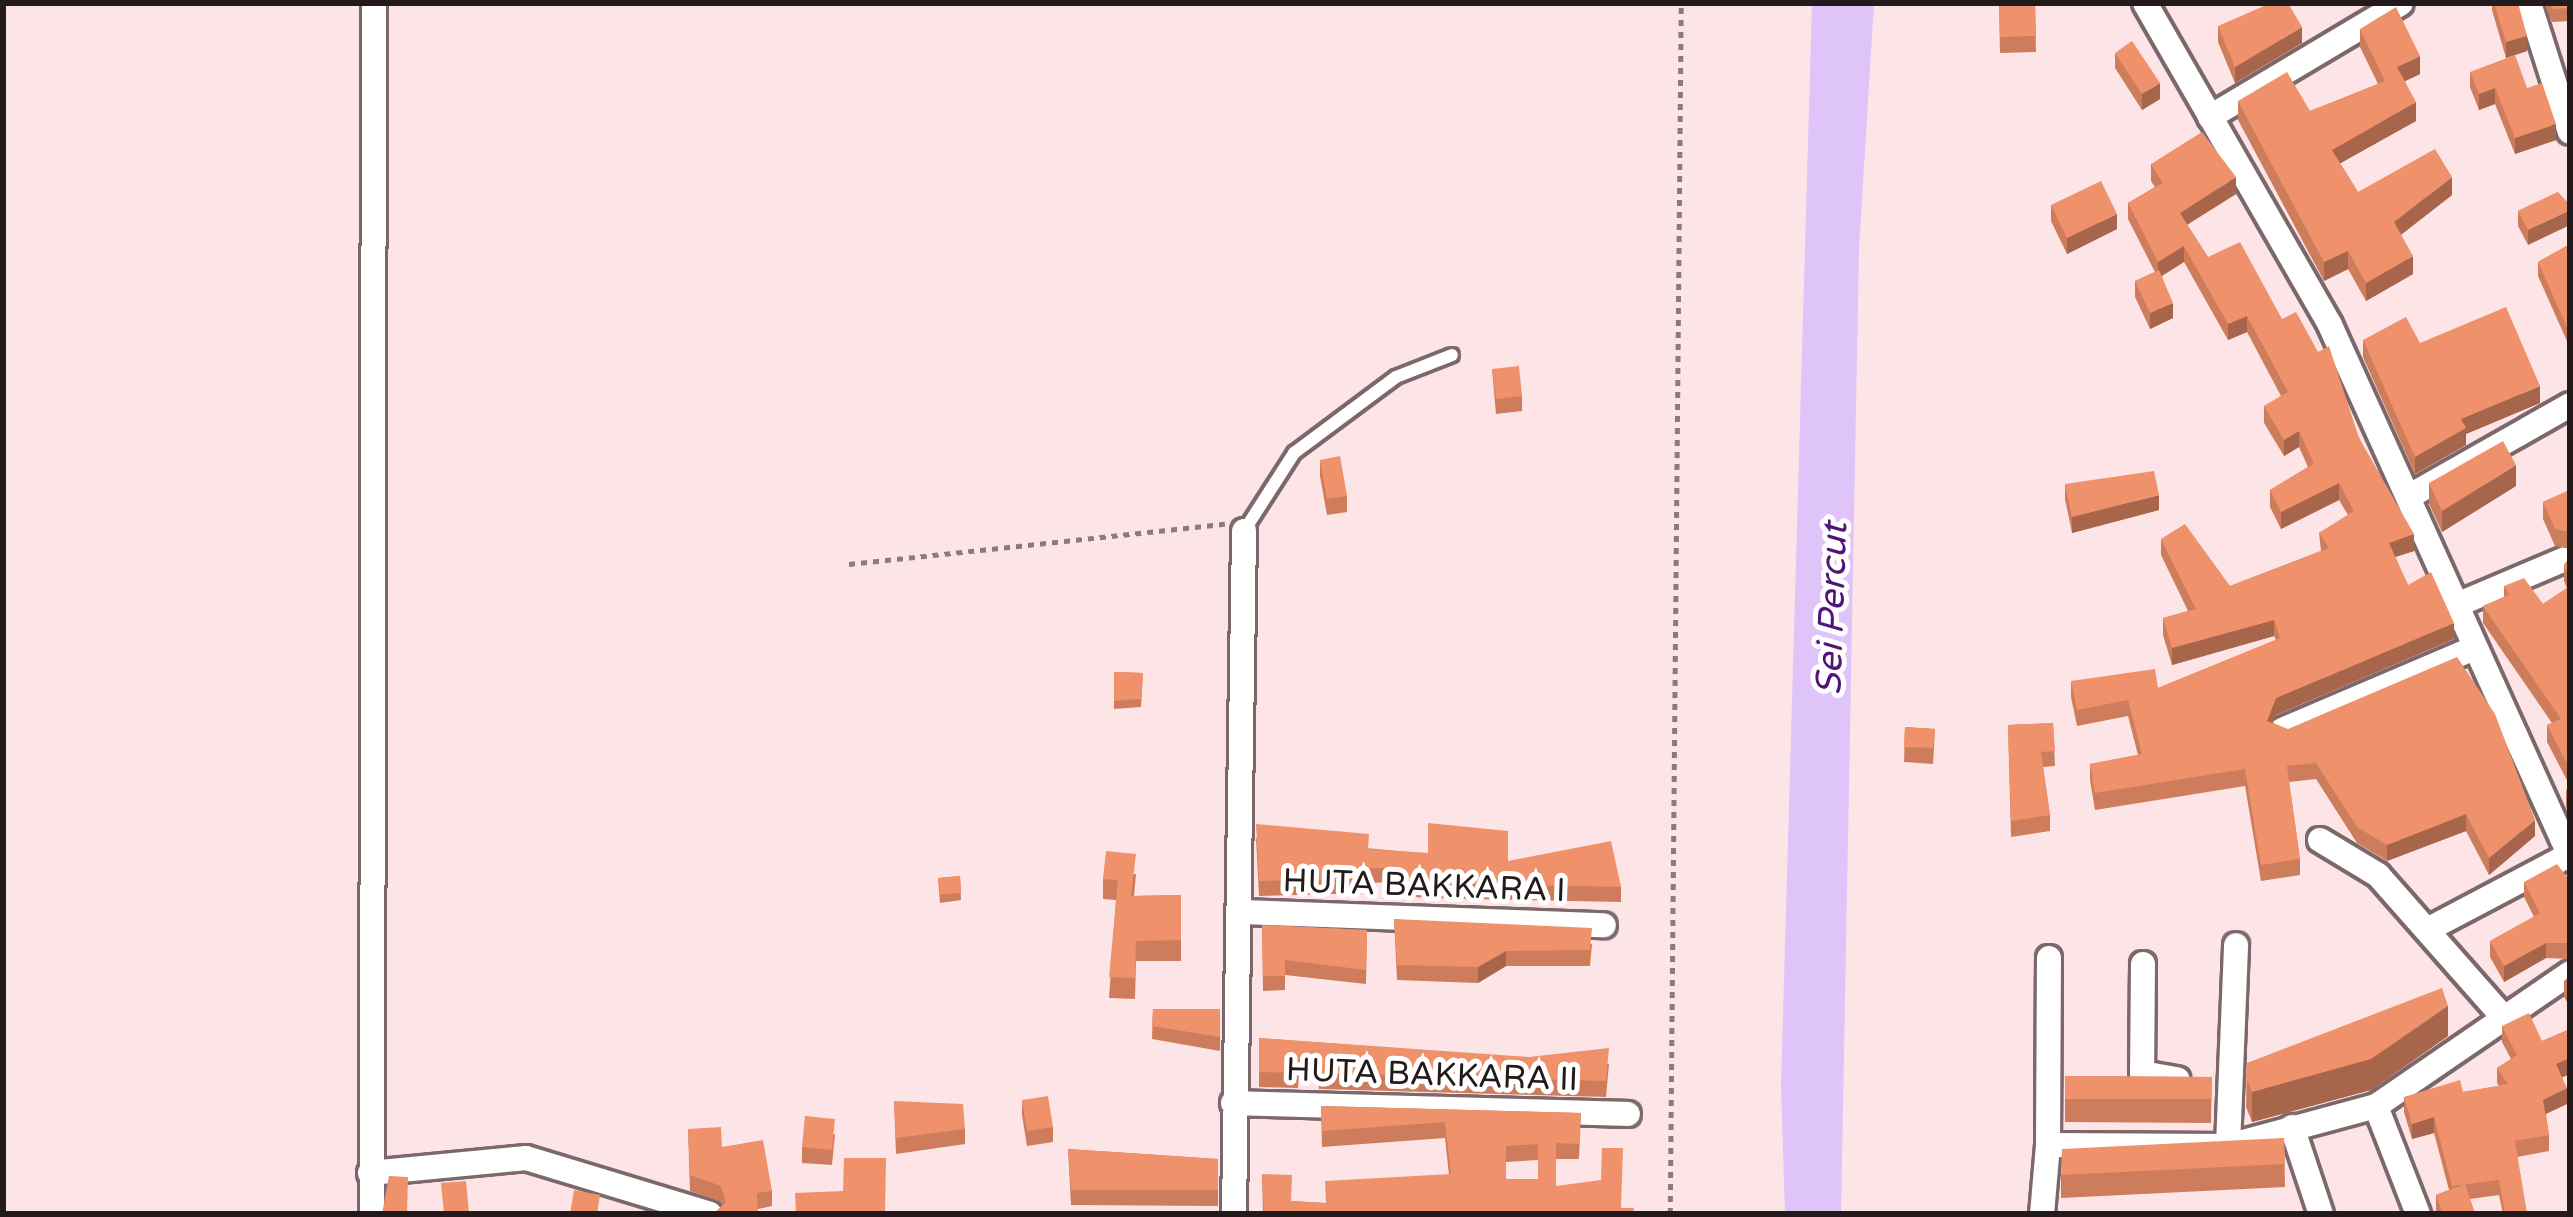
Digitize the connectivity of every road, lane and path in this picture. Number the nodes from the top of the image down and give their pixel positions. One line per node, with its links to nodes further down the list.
1 (374, 3): 34 (street)
2 (1682, 3): 38 (path)
3 (2144, 3): 6 (street)
4 (2401, 3): 6 (street)
5 (2529, 3): 7 (street)
6 (2210, 116): 10 (street)
7 (2570, 132)
8 (1452, 355): 11 (lane)
9 (2570, 405): 10 (street)
10 (2408, 497): 14 (street)
11 (1244, 531): 13 (path); 19 (street)
12 (2570, 556): 14 (street)
13 (849, 564)
14 (2452, 607): 15 (street)
15 (2470, 650): 16 (street); 18 (street)
16 (2282, 730)
17 (2320, 840): 21 (street)
18 (2570, 856): 21 (street)
19 (1241, 912): 20 (street, HUTA BAKKARA I); 28 (street)
20 (1604, 925)
21 (2427, 930): 26 (street)
22 (2236, 945): 27 (street)
23 (2049, 958): 32 (street)
24 (2143, 964): 27 (street)
25 (2570, 973): 26 (street)
26 (2506, 1020): 29 (street)
27 (2228, 1081): 33 (street)
28 (1233, 1102): 30 (street, HUTA BAKKARA II); 37 (street)
29 (2376, 1106): 31 (street); 41 (street)
30 (1628, 1114)
31 (2292, 1127): 33 (street); 40 (street)
32 (2048, 1145): 33 (street); 39 (street)
33 (2228, 1147)
34 (370, 1173): 35 (street); 36 (street)
35 (371, 1214)
36 (710, 1214)
37 (1234, 1214)
38 (1670, 1214)
39 (2042, 1214)
40 (2321, 1214)
41 (2418, 1214)

